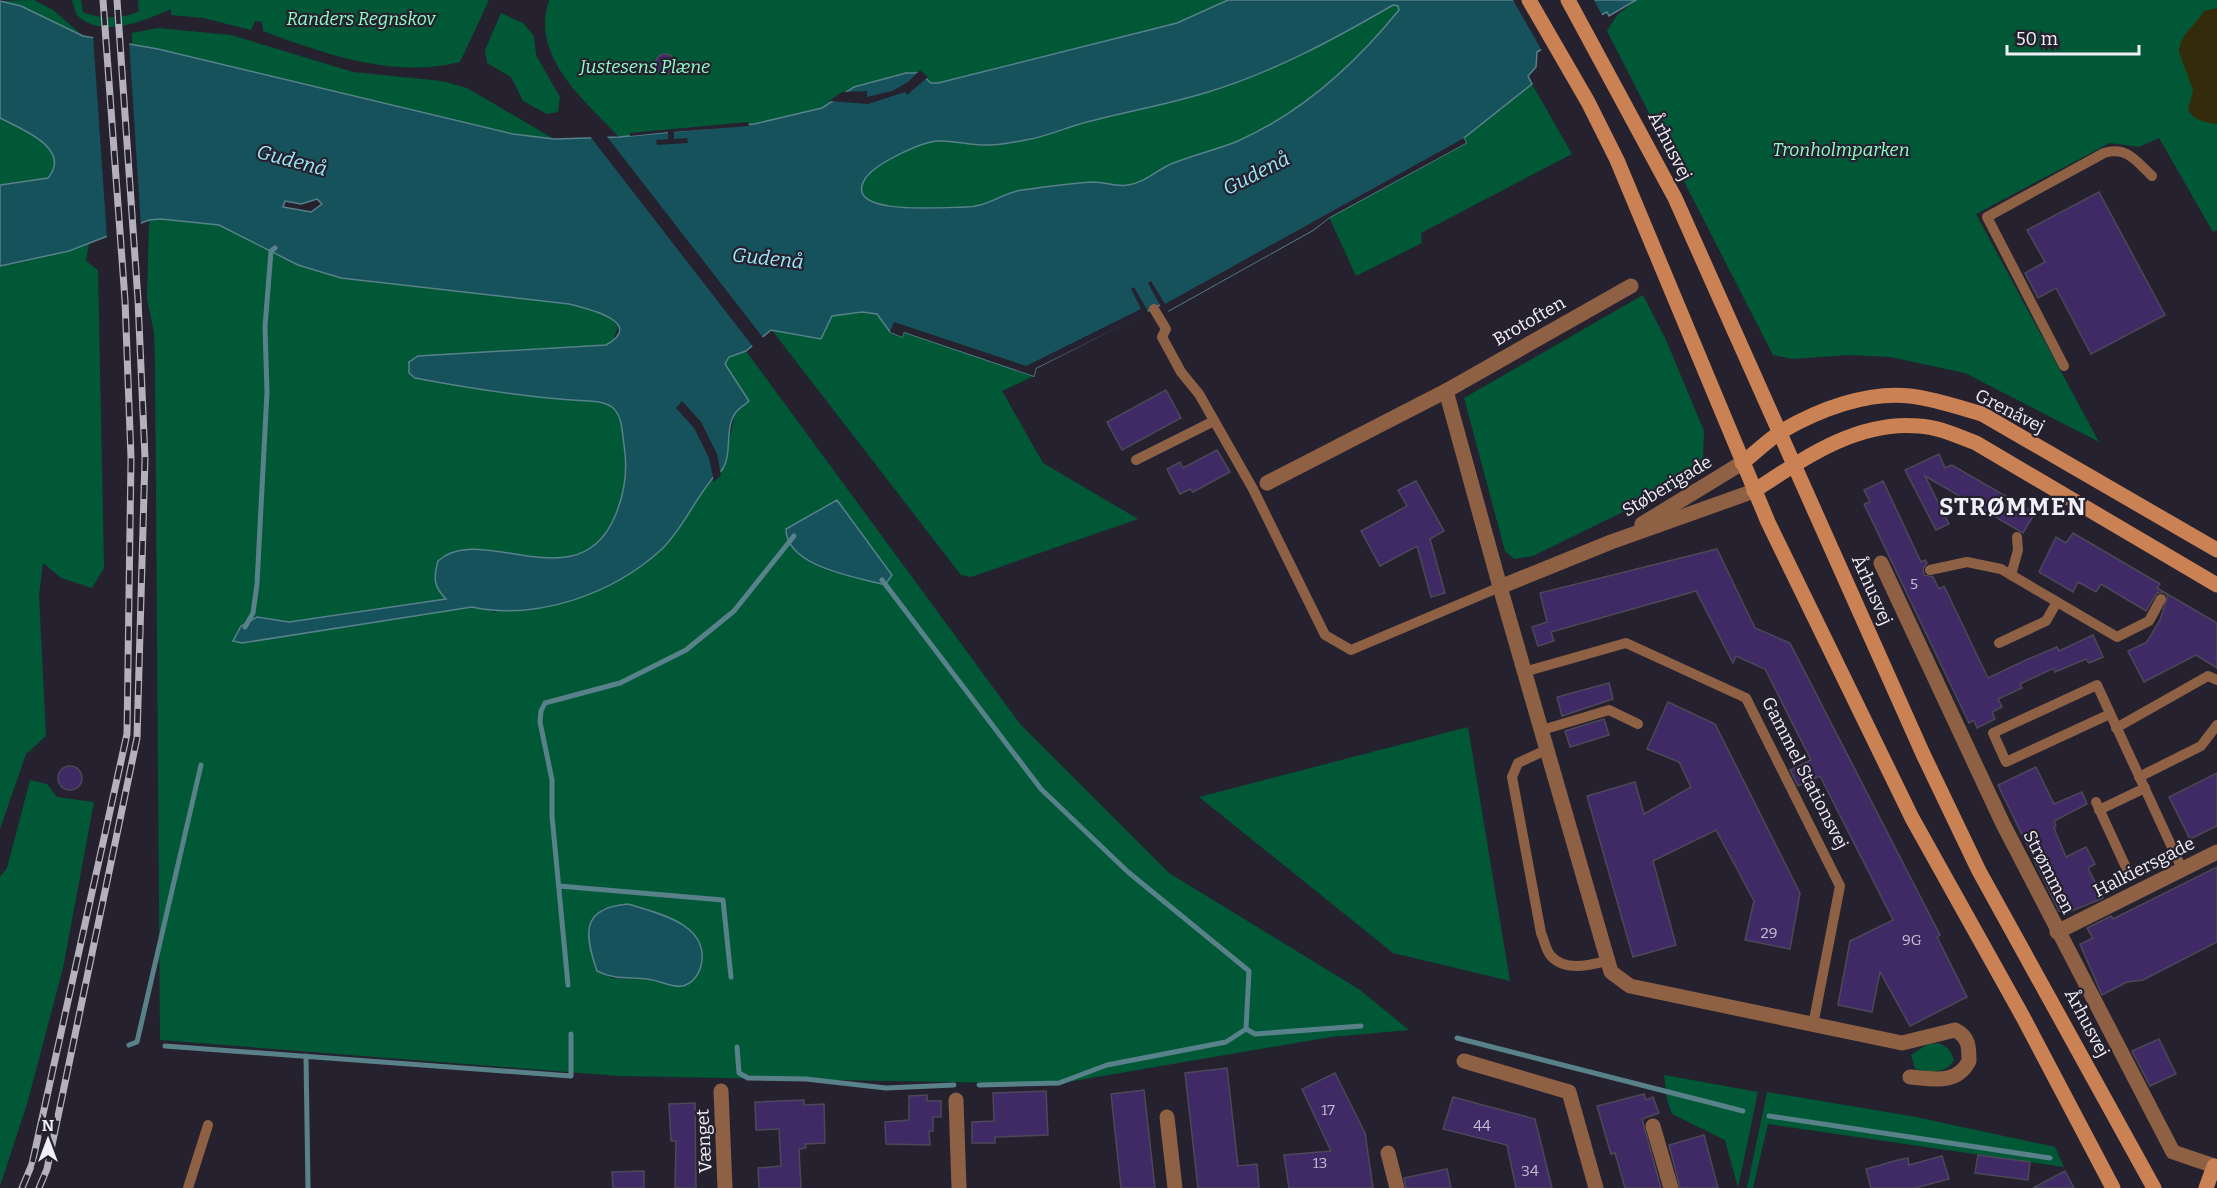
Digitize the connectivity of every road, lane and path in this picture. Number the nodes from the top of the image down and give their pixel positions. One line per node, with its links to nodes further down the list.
1 (1529, 0): 11 (main road)
2 (1568, 0): 9 (main road, Århusvej)
3 (2152, 176): 6 (lane)
4 (1631, 286): 7 (street, Brotoften)
5 (1155, 309): 8 (lane)
6 (2064, 366)
7 (1446, 391): 13 (street, Brotoften); 22 (street)
8 (1214, 421): 10 (lane); 22 (lane)
9 (1780, 432): 11 (main road, Grenåvej); 12 (main road, Århusvej); 17 (main road, Grenåvej)
10 (1136, 460)
11 (1742, 463): 14 (main road); 16 (street, Støberigade)
12 (1795, 465): 14 (main road); 21 (main road); 59 (main road, Århusvej)
13 (1267, 483)
14 (1754, 491): 16 (street, Støberigade); 58 (main road)
15 (2017, 537): 20 (lane)
16 (1611, 542): 22 (street, Støberigade)
17 (2217, 550)
18 (1881, 563): 39 (street, Strømmen)
19 (1930, 570): 20 (lane)
20 (2011, 575): 24 (lane)
21 (2217, 585)
22 (1500, 587): 26 (street)
23 (2162, 599): 24 (lane)
24 (2057, 602): 25 (lane)
25 (1999, 643)
26 (1524, 672): 32 (street); 41 (lane, Gammel Stationsvej)
27 (2217, 680): 31 (lane)
28 (2110, 714): 28 (lane); 31 (lane)
29 (1638, 724): 32 (lane)
30 (2217, 725): 34 (lane)
31 (2116, 728): 34 (lane)
32 (1542, 730): 33 (street)
33 (1548, 749): 40 (street); 40 (lane)
34 (2139, 777): 35 (lane)
35 (2145, 788): 37 (lane); 38 (lane)
36 (2217, 852): 37 (street, Halkiersgade)
37 (2182, 869): 39 (street, Halkiersgade)
38 (2129, 874)
39 (2057, 932): 50 (street, Strømmen)
40 (1607, 961): 41 (street)
41 (1813, 1025): 43 (street)
42 (1464, 1061): 56 (street)
43 (1910, 1077)
44 (721, 1091): 52 (street, Vænget)
45 (956, 1100): 53 (street)
46 (1167, 1117): 54 (street)
47 (208, 1125): 51 (lane)
48 (1653, 1126): 57 (street)
49 (1388, 1153): 55 (street)
50 (2216, 1166): 60 (main road)
51 (189, 1188)
52 (725, 1188)
53 (959, 1188)
54 (1175, 1188)
55 (1397, 1188)
56 (1596, 1188)
57 (1671, 1188)
58 (2114, 1188)
59 (2154, 1188)
60 (2206, 1188)

